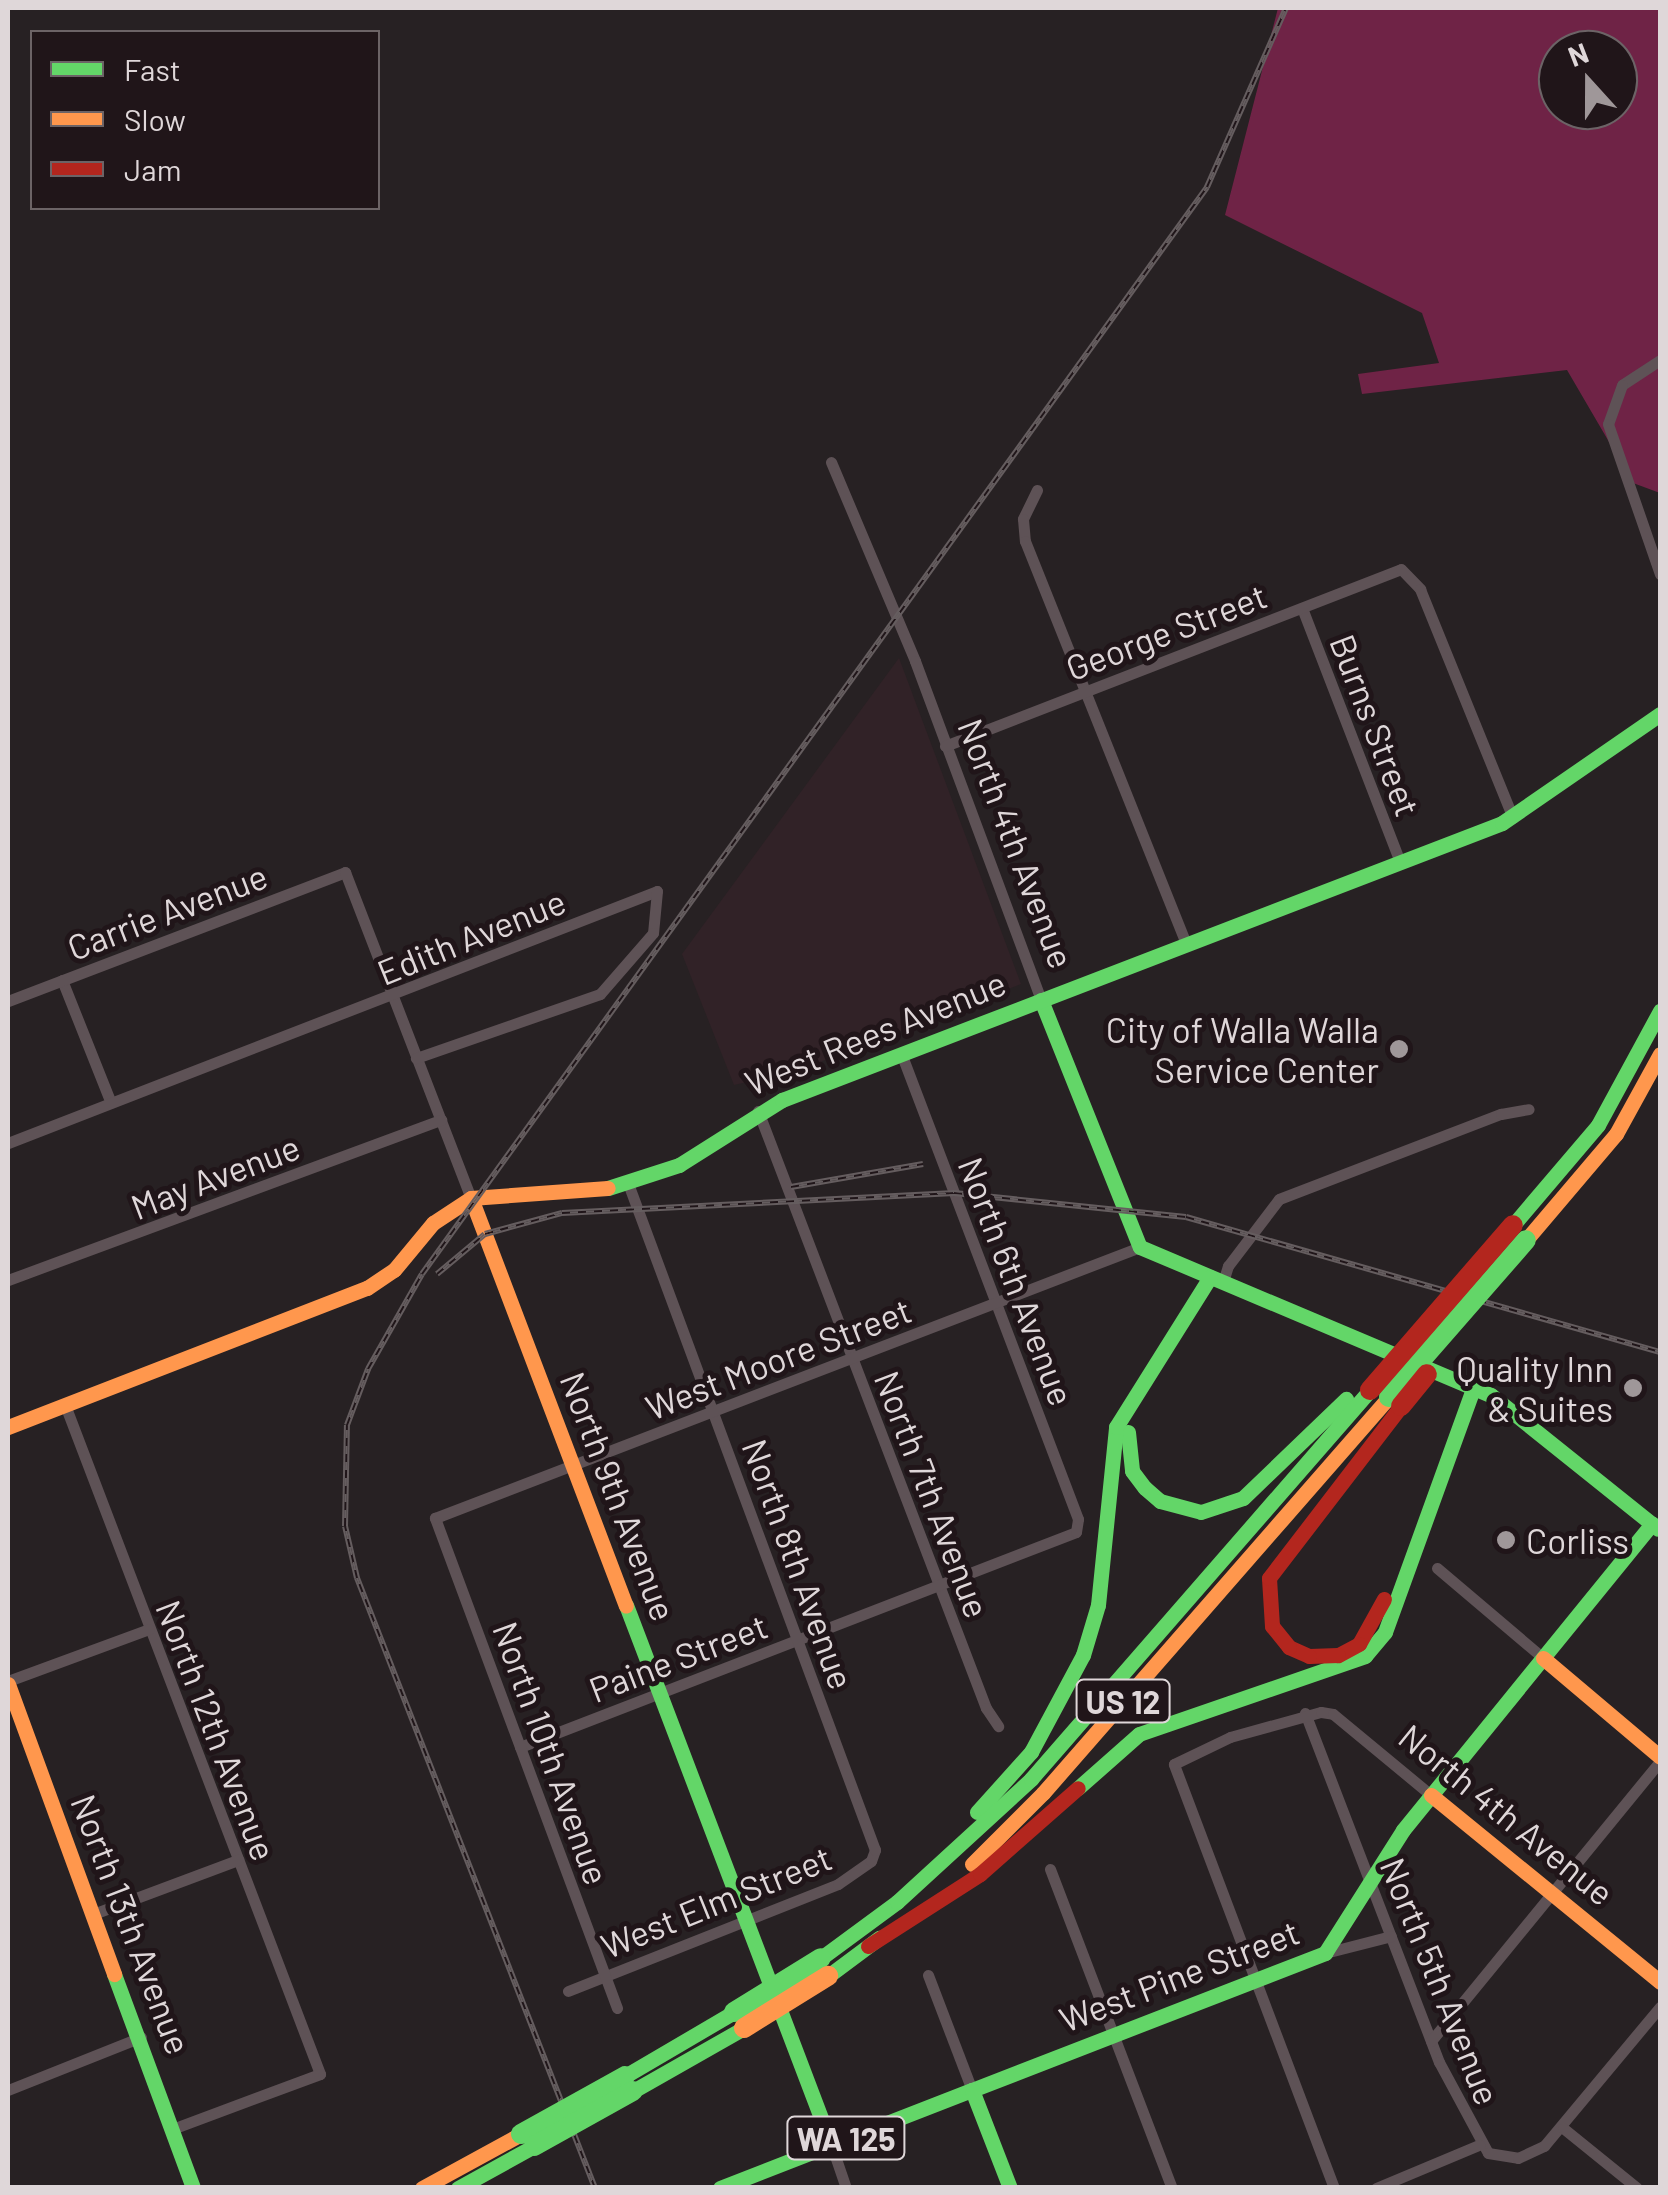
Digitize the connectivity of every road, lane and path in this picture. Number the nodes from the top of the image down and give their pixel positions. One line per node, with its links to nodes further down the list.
1 (1660, 360): 4 (street)
2 (831, 462): 8 (street, North 4th Avenue)
3 (1037, 490): 6 (street)
4 (1660, 574)
5 (1302, 608): 6 (street, George Street); 9 (street, George Street); 10 (street, Burns Street)
6 (1084, 692): 8 (street, George Street); 12 (street)
7 (1660, 714): 9 (main road, West Rees Avenue)
8 (945, 746): 15 (street, North 4th Avenue)
9 (1512, 818): 10 (main road, West Rees Avenue)
10 (1400, 862): 12 (main road, West Rees Avenue)
11 (345, 872): 13 (street, Carrie Avenue); 14 (street, North 9th Avenue)
12 (1186, 944): 15 (main road, West Rees Avenue)
13 (62, 980): 16 (street, Carrie Avenue); 21 (street)
14 (393, 996): 20 (street, North 9th Avenue); 20 (street, Edith Avenue); 21 (street, Edith Avenue)
15 (1041, 1000): 18 (main road, West Rees Avenue); 29 (main road, North 4th Avenue)
16 (8, 1001)
17 (1660, 1011): 28 (main road, US 12)
18 (901, 1054): 23 (main road, West Rees Avenue); 32 (street, North 6th Avenue)
19 (1660, 1054): 28 (main road, US 12)
20 (416, 1058): 24 (street, North 9th Avenue)
21 (111, 1103): 25 (street, Edith Avenue)
22 (1529, 1109): 30 (street)
23 (758, 1111): 26 (main road, West Rees Avenue); 33 (street, North 7th Avenue)
24 (441, 1120): 27 (street, North 9th Avenue); 31 (street, May Avenue)
25 (8, 1142)
26 (629, 1186): 27 (main road, West Rees Avenue); 37 (street, North 8th Avenue)
27 (471, 1198): 36 (main road); 39 (main road, North 9th Avenue)
28 (1520, 1232): 35 (main road, US 12, bridge); 35 (main road, US 12, bridge)
29 (1140, 1247): 30 (main road); 32 (street, West Moore Street)
30 (1221, 1275): 34 (main road); 35 (main road); 63 (main road)
31 (8, 1280)
32 (997, 1304): 33 (street, West Moore Street); 41 (street, North 6th Avenue)
33 (852, 1360): 37 (street, West Moore Street); 44 (street, North 7th Avenue)
34 (1468, 1383): 35 (main road); 42 (main road); 63 (main road)
35 (1380, 1394): 63 (main road, US 12)
36 (65, 1405): 38 (main road); 45 (street, North 12th Avenue)
37 (714, 1412): 39 (street, West Moore Street); 46 (street, North 8th Avenue)
38 (8, 1427)
39 (572, 1466): 40 (street, West Moore Street); 49 (main road, North 9th Avenue)
40 (434, 1518): 52 (street, North 10th Avenue)
41 (1078, 1528): 44 (street, Paine Street)
42 (1656, 1528): 47 (main road, West Pine Street)
43 (1436, 1568): 47 (street)
44 (940, 1587): 46 (street, Paine Street); 51 (street, North 7th Avenue)
45 (149, 1629): 48 (street); 56 (street, North 12th Avenue)
46 (799, 1640): 49 (street, Paine Street); 55 (street, North 8th Avenue)
47 (1544, 1658): 53 (main road); 54 (main road, West Pine Street)
48 (8, 1682): 60 (main road, North 13th Avenue)
49 (660, 1694): 52 (street, Paine Street); 61 (main road, North 9th Avenue)
50 (1306, 1713): 54 (street, North 4th Avenue); 58 (street, North 5th Avenue); 67 (street)
51 (998, 1726)
52 (520, 1747): 66 (street, North 10th Avenue)
53 (1660, 1759): 59 (street)
54 (1431, 1795): 58 (main road, West Pine Street); 59 (main road, North 4th Avenue)
55 (875, 1850): 61 (street, West Elm Street)
56 (238, 1860): 60 (street); 78 (street, North 12th Avenue)
57 (1050, 1869): 72 (street)
58 (1372, 1883): 62 (street, North 5th Avenue); 64 (main road, West Pine Street)
59 (1551, 1894): 68 (main road, North 4th Avenue); 74 (street)
60 (96, 1913): 73 (main road, North 13th Avenue)
61 (746, 1922): 66 (street, West Elm Street); 80 (main road, North 9th Avenue)
62 (1392, 1936): 64 (street); 74 (street, North 5th Avenue)
63 (862, 1940): 79 (main road, US 12, bridge)
64 (1325, 1953): 67 (main road, West Pine Street)
65 (928, 1975): 76 (street)
66 (606, 1976): 69 (street, West Elm Street); 70 (street, North 10th Avenue)
67 (1254, 1982): 72 (main road, West Pine Street); 89 (street)
68 (1660, 1982)
69 (568, 1991)
70 (617, 2008)
71 (1660, 2008): 77 (street)
72 (1114, 2036): 76 (main road, West Pine Street); 88 (street)
73 (141, 2037): 75 (street); 78 (main road, North 13th Avenue)
74 (1431, 2041): 81 (street, North 5th Avenue)
75 (8, 2090)
76 (972, 2090): 80 (main road, West Pine Street / WA 125); 87 (main road)
77 (1563, 2128): 81 (street, North 5th Avenue); 91 (street)
78 (172, 2130): 82 (main road, North 13th Avenue)
79 (527, 2140): 83 (main road, US 12); 84 (main road, US 12)
80 (831, 2144): 85 (main road, West Pine Street / WA 125); 86 (street)
81 (1479, 2145): 90 (street)
82 (193, 2188)
83 (422, 2188)
84 (458, 2188)
85 (720, 2188)
86 (846, 2188)
87 (1010, 2188)
88 (1172, 2188)
89 (1334, 2188)
90 (1376, 2188)
91 (1637, 2188)

